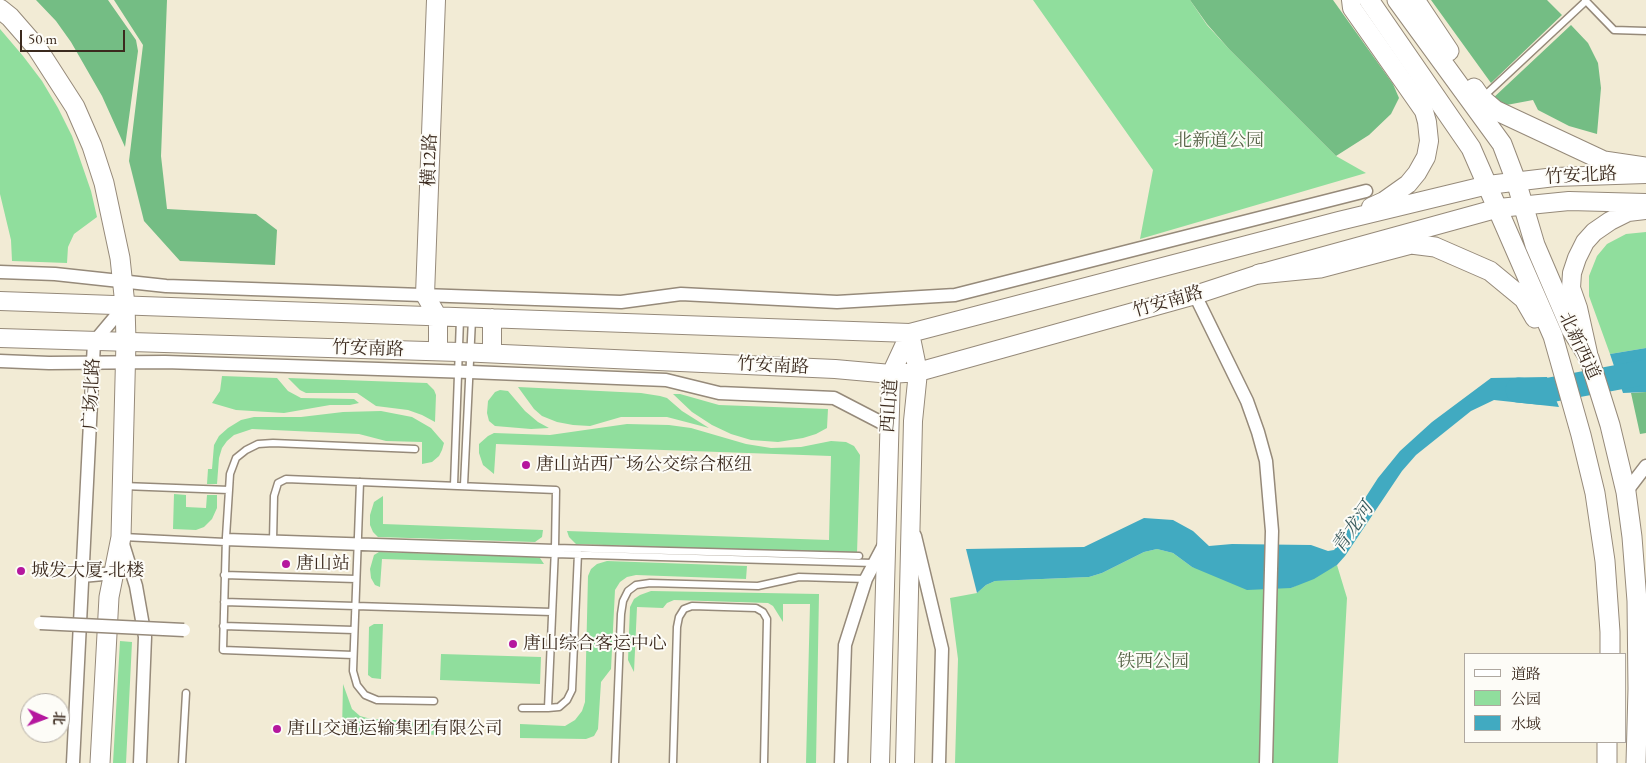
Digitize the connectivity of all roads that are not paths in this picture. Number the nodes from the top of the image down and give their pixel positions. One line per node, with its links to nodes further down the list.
1 (436, 0): 23 (main road, 横12路)
2 (1351, 0): 19 (main road)
3 (1369, 0): 13 (main road, 北新西道)
4 (1397, 0): 12 (main road, 北新西道)
5 (1415, 0): 9 (main road)
6 (1586, 0): 8 (lane); 9 (lane)
7 (0, 9): 22 (main road)
8 (1646, 31)
9 (1481, 98): 10 (main road)
10 (1646, 167)
11 (1646, 174): 12 (main road, 竹安北路)
12 (1516, 181): 13 (main road, 竹安南路); 16 (main road, 北新西道)
13 (1488, 185): 17 (main road, 北新西道); 19 (main road, 竹安南路)
14 (1366, 191): 23 (street)
15 (1646, 203): 16 (main road, 竹安北路)
16 (1523, 206): 17 (main road, 竹安南路); 38 (main road, 北新西道)
17 (1499, 208): 21 (main road, 竹安南路); 37 (main road, 北新西道)
18 (1646, 210): 38 (main road)
19 (1339, 221): 30 (main road, 竹安南路)
20 (0, 272): 22 (street)
21 (1259, 274): 24 (main road, 竹安南路); 37 (main road)
22 (122, 281): 23 (street); 26 (main road)
23 (425, 295): 27 (main road)
24 (1195, 295): 43 (main road, 竹安南路); 94 (street)
25 (0, 301): 26 (main road, 竹安南路)
26 (125, 305): 27 (main road, 竹安南路); 32 (main road, 广场北路); 33 (street, 广场北路)
27 (438, 317): 28 (main road, 竹安南路); 34 (main road)
28 (466, 318): 29 (main road, 竹安南路); 35 (lane); 35 (lane)
29 (492, 318): 30 (main road, 竹安南路); 36 (main road)
30 (910, 333): 43 (main road, 西山道); 44 (main road, 西山道)
31 (0, 338): 33 (main road, 竹安南路)
32 (126, 341): 33 (main road, 竹安南路); 34 (main road, 竹安南路); 41 (main road, 广场北路)
33 (94, 342): 40 (street, 广场北路)
34 (438, 351): 35 (main road, 竹安南路)
35 (465, 352): 36 (main road, 竹安南路); 42 (lane); 42 (lane)
36 (492, 353): 44 (main road, 竹安南路)
37 (1557, 355): 76 (main road, 北新西道)
38 (1589, 358): 53 (main road, 北新西道)
39 (0, 361): 40 (street)
40 (93, 362): 41 (street); 66 (street, 广场北路)
41 (126, 362): 42 (street); 51 (main road, 广场北路)
42 (464, 372): 45 (street); 49 (lane); 50 (lane)
43 (918, 372): 44 (main road, 竹安南路); 54 (main road, 西山道)
44 (891, 374): 45 (main road, 西山道)
45 (888, 426): 58 (main road, 西山道)
46 (415, 449): 52 (lane)
47 (1646, 466): 53 (street)
48 (360, 482): 49 (lane); 57 (lane); 59 (lane)
49 (454, 485): 50 (lane)
50 (464, 485): 60 (lane)
51 (122, 486): 52 (lane); 55 (main road, 广场北路)
52 (229, 490): 56 (lane)
53 (1626, 492): 96 (main road, 北新西道)
54 (910, 517): 92 (main road, 西山道); 93 (street)
55 (121, 537): 56 (lane); 64 (main road, 广场北路); 85 (street)
56 (226, 540): 57 (lane); 65 (lane)
57 (273, 541): 59 (lane)
58 (886, 541): 63 (street); 91 (main road, 西山道)
59 (358, 544): 60 (lane); 67 (lane)
60 (555, 551): 61 (lane); 71 (lane)
61 (578, 552): 62 (lane); 63 (lane); 81 (lane)
62 (859, 556)
63 (874, 562): 68 (street)
64 (114, 573): 66 (street); 84 (main road, 广场北路)
65 (224, 575): 67 (lane); 69 (lane)
66 (82, 576): 83 (street, 广场北路)
67 (356, 579): 70 (lane)
68 (866, 579): 87 (lane); 90 (street)
69 (224, 602): 70 (lane); 73 (lane)
70 (355, 606): 71 (lane); 75 (lane)
71 (552, 612): 81 (lane)
72 (40, 623): 74 (street, bridge)
73 (223, 626): 75 (lane); 77 (lane)
74 (184, 630)
75 (354, 630): 77 (lane)
76 (1610, 653)
77 (353, 655): 79 (lane)
78 (186, 693): 86 (lane)
79 (434, 701)
80 (522, 708): 81 (lane)
81 (548, 708)
82 (1607, 743): 95 (main road)
83 (73, 763)
84 (100, 763)
85 (140, 763)
86 (182, 763)
87 (615, 763)
88 (673, 763): 89 (lane)
89 (764, 763)
90 (841, 763)
91 (880, 763)
92 (905, 763)
93 (939, 763)
94 (1266, 763)
95 (1606, 763)
96 (1636, 763)

